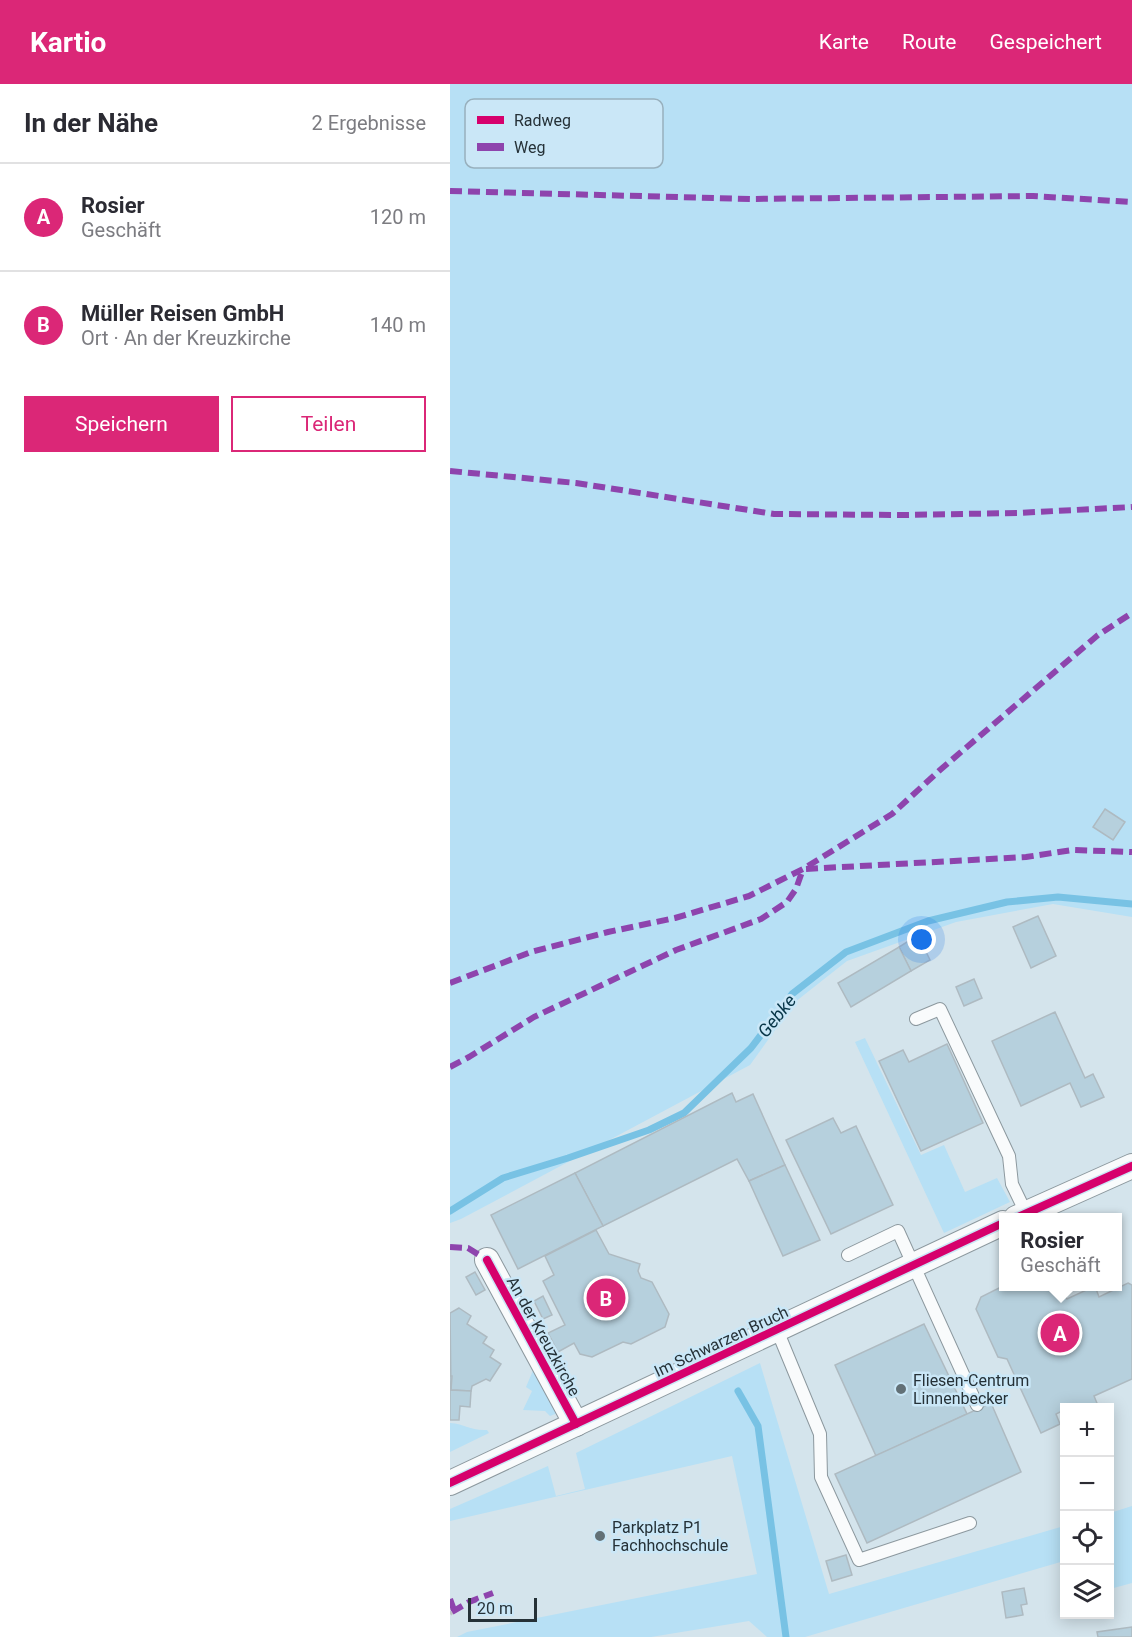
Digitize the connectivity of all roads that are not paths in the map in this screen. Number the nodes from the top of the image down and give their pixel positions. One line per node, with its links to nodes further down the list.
1 (916, 1019): 3 (lane)
2 (1132, 1166): 4 (street)
3 (1020, 1213)
4 (1026, 1213)
5 (999, 1225): 8 (street, Im Schwarzen Bruch)
6 (848, 1255): 8 (lane)
7 (487, 1260): 11 (street, An der Kreuzkirche)
8 (913, 1266): 9 (street, Im Schwarzen Bruch); 10 (lane)
9 (777, 1329): 11 (street, Im Schwarzen Bruch); 13 (lane)
10 (977, 1405)
11 (576, 1424): 12 (street, Im Schwarzen Bruch)
12 (450, 1483)
13 (970, 1523)

